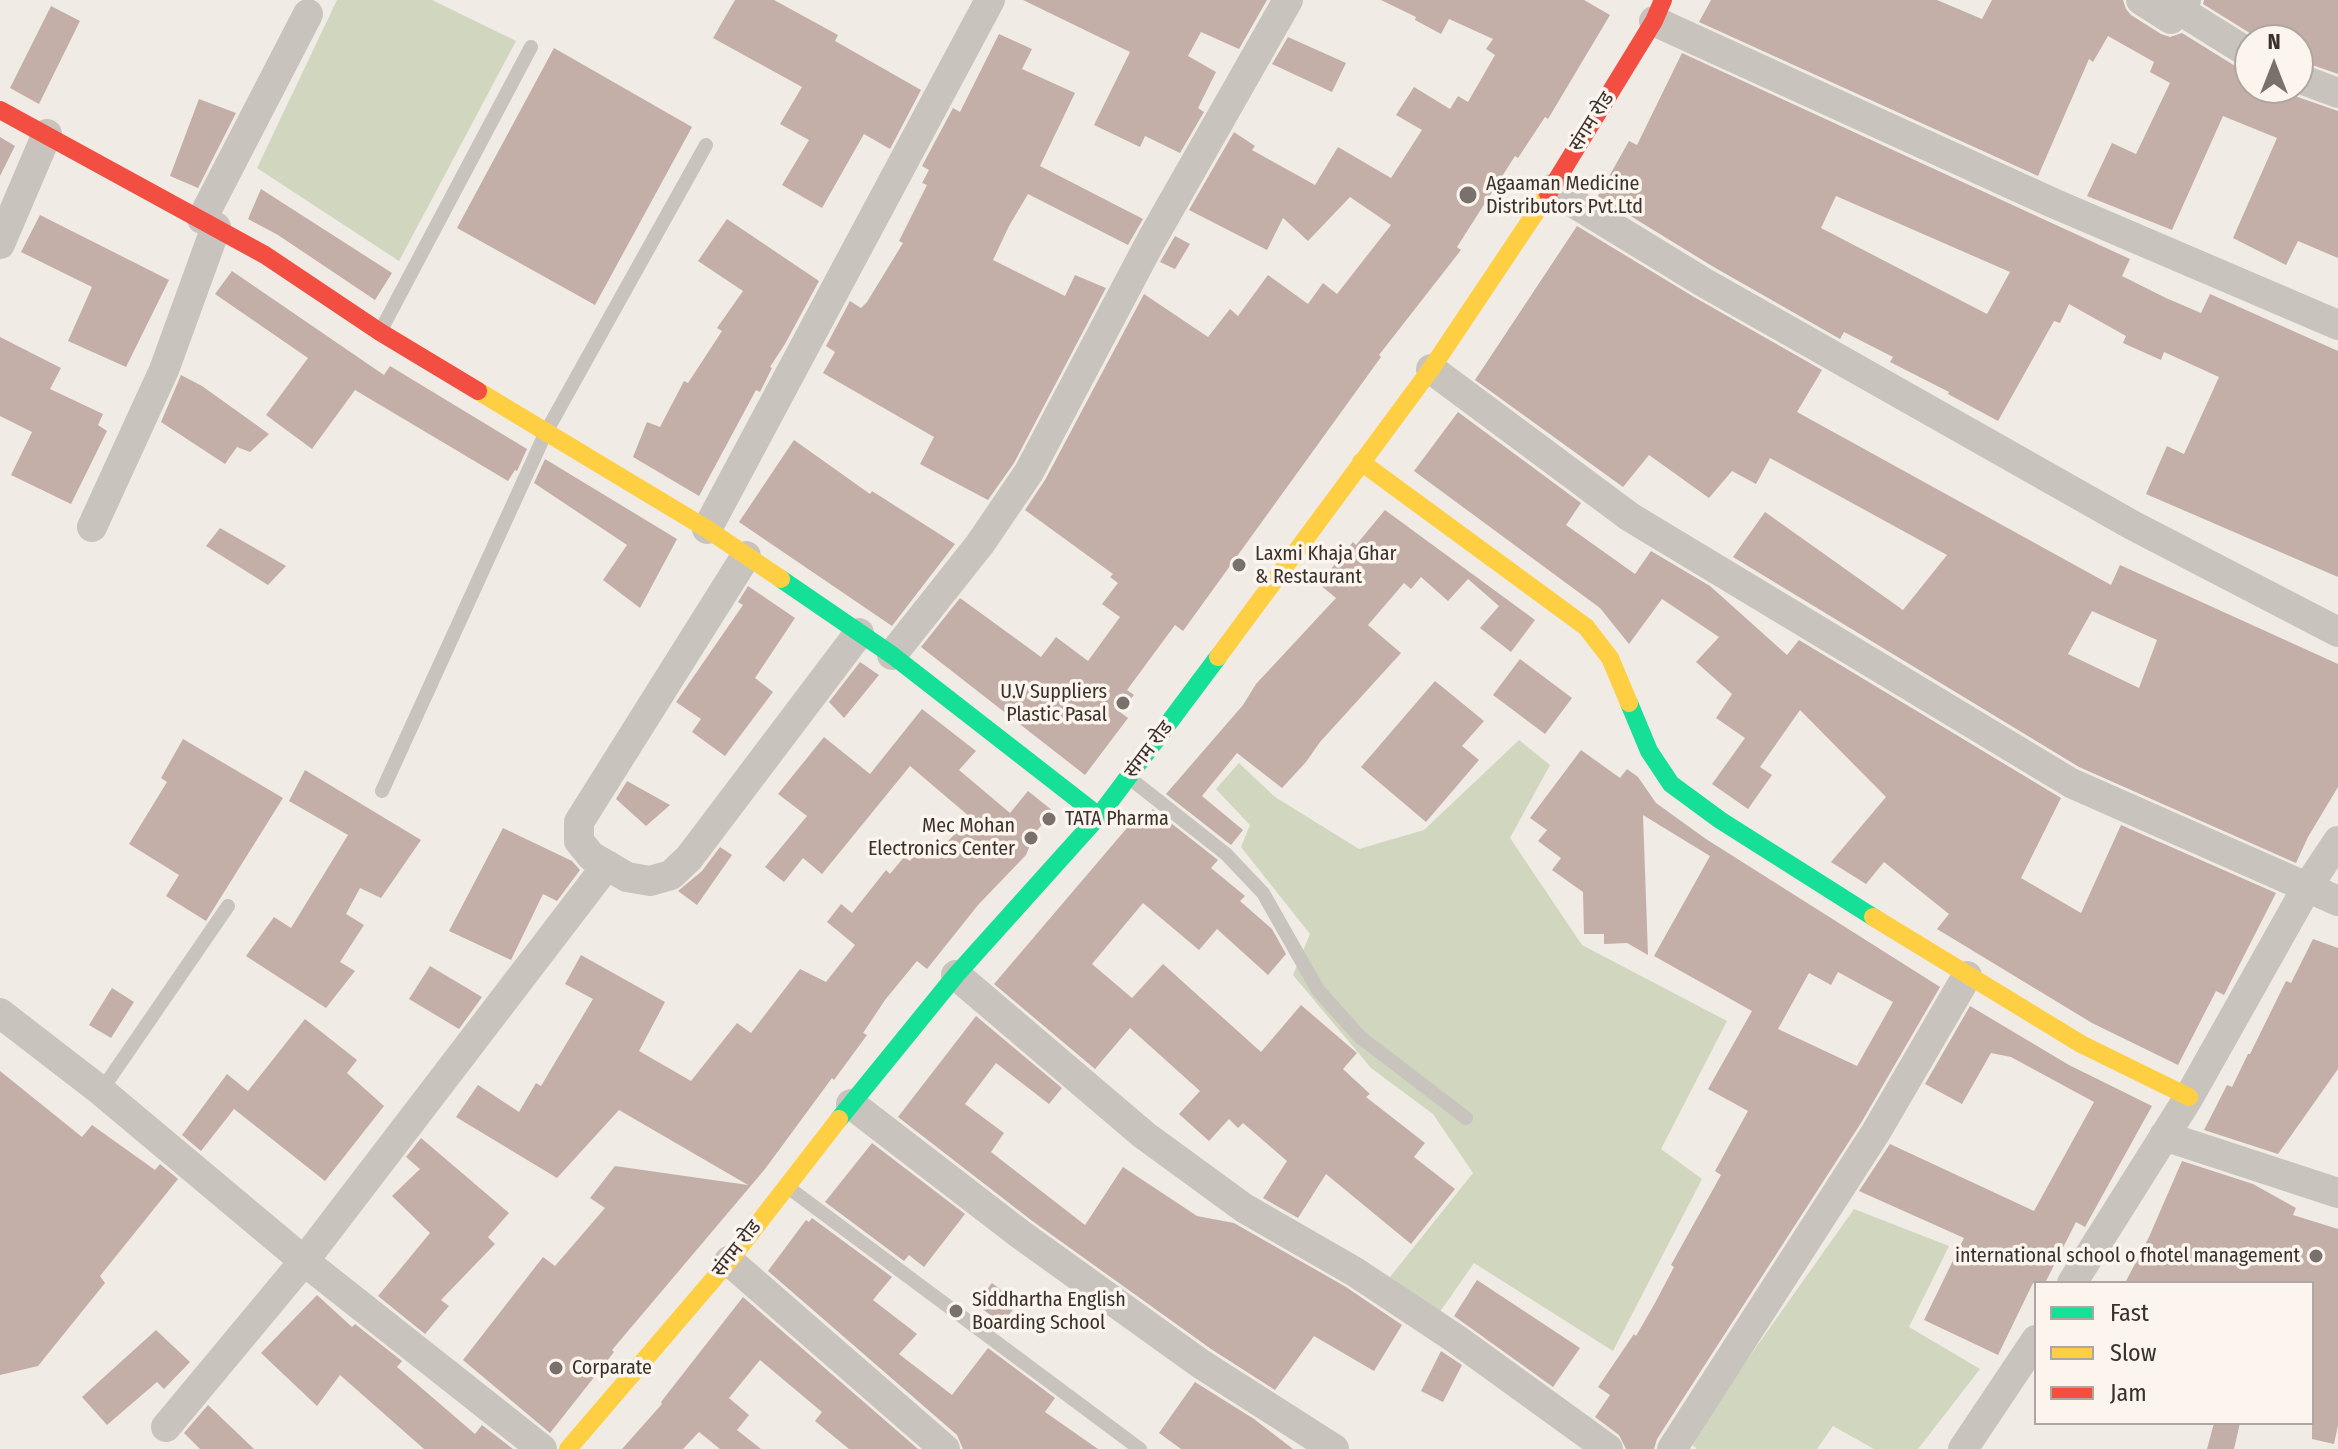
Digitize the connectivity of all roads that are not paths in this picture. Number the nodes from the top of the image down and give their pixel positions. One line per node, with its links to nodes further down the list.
1 (990, 0): 23 (street)
2 (1288, 0): 27 (street)
3 (2141, 0): 4 (street)
4 (2182, 5): 7 (street)
5 (1659, 11): 14 (street, संगम रोड); 17 (street)
6 (308, 14): 15 (street)
7 (2234, 42)
8 (531, 47): 18 (lane)
9 (2314, 84): 10 (street)
10 (2338, 93)
11 (0, 110): 12 (street)
12 (47, 134): 15 (street); 16 (street)
13 (706, 145): 20 (lane)
14 (1551, 189): 19 (street, संगम रोड); 25 (street)
15 (209, 223): 18 (street); 22 (street)
16 (0, 244)
17 (2338, 325)
18 (380, 332): 20 (street)
19 (1431, 369): 21 (street, संगम रोड); 33 (street)
20 (546, 432): 23 (street); 29 (lane)
21 (1361, 462): 28 (street, संगम रोड); 37 (street)
22 (92, 527)
23 (707, 529): 24 (street)
24 (746, 556): 26 (street); 32 (street)
25 (2338, 632)
26 (859, 633): 27 (street); 32 (street)
27 (892, 655): 30 (street)
28 (1129, 777): 30 (street, संगम रोड); 42 (lane)
29 (382, 791)
30 (1099, 816): 36 (street, संगम रोड)
31 (2338, 841): 33 (street)
32 (607, 865): 46 (street)
33 (2306, 889): 34 (street); 40 (street)
34 (2338, 901)
35 (228, 906): 39 (lane)
36 (956, 975): 41 (street, संगम रोड); 56 (street)
37 (1967, 976): 40 (street); 57 (street)
38 (0, 1013): 39 (street)
39 (101, 1091): 46 (street)
40 (2189, 1097): 43 (street)
41 (851, 1104): 44 (street, संगम रोड); 55 (street)
42 (1466, 1118)
43 (2164, 1136): 45 (street); 48 (street)
44 (786, 1185): 47 (street, संगम रोड); 54 (lane)
45 (2338, 1193)
46 (304, 1261): 50 (street); 51 (street)
47 (729, 1261): 52 (street, संगम रोड); 53 (street)
48 (2073, 1281)
49 (2034, 1343): 58 (street)
50 (166, 1427)
51 (542, 1449)
52 (568, 1449)
53 (945, 1449)
54 (1140, 1449)
55 (1334, 1449)
56 (1608, 1449)
57 (1672, 1449)
58 (1963, 1449)

